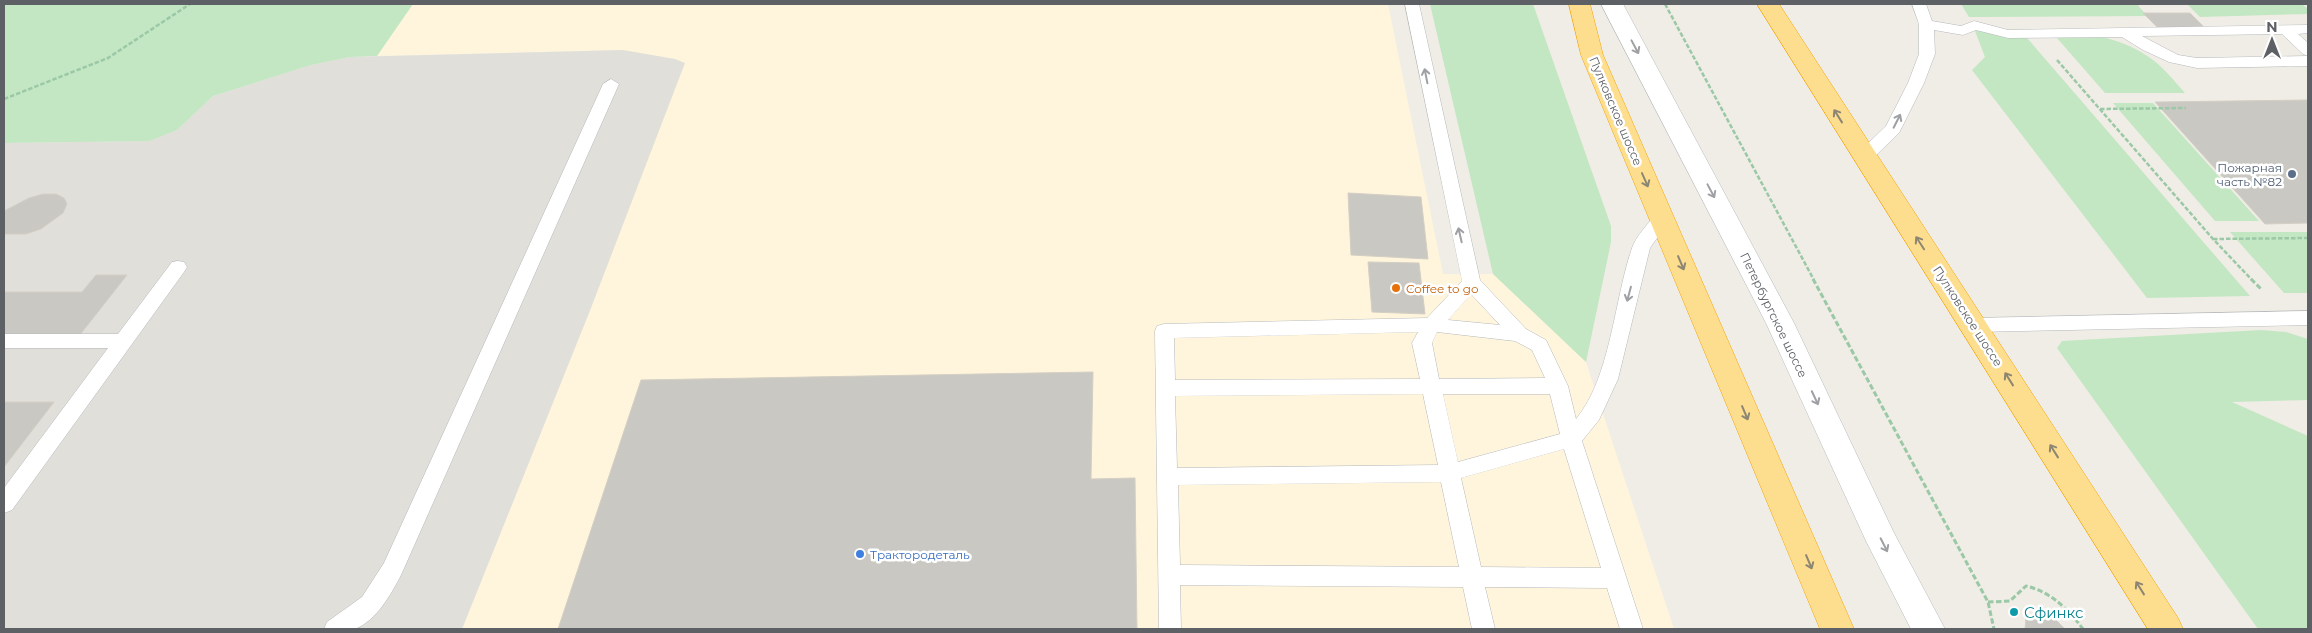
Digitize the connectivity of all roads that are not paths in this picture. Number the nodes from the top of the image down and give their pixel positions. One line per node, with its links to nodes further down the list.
1 (1412, 4): 16 (lane, one-way to 1)
2 (1579, 4): 14 (highway, Пулковское шоссе, one-way to 14)
3 (1612, 4): 38 (main road, Петербургское шоссе, one-way to 38)
4 (1768, 4): 13 (highway, Пулковское шоссе, one-way to 4)
5 (1919, 4): 6 (lane)
6 (1926, 24): 9 (lane); 13 (lane, one-way to 6)
7 (2308, 29): 8 (lane)
8 (2285, 30): 9 (lane); 10 (lane)
9 (2125, 32): 11 (lane)
10 (2308, 51)
11 (2308, 61)
12 (611, 84): 33 (lane)
13 (1864, 157): 19 (highway, Пулковское шоссе, one-way to 13)
14 (1662, 218): 26 (lane, one-way to 26); 37 (highway, Пулковское шоссе, one-way to 37)
15 (178, 267): 22 (lane)
16 (1470, 282): 18 (lane); 20 (lane)
17 (2308, 318): 19 (lane)
18 (1432, 325): 20 (lane); 23 (lane); 25 (lane)
19 (1974, 325): 39 (highway, Пулковское шоссе, one-way to 19)
20 (1519, 334): 24 (lane)
21 (4, 341): 22 (lane)
22 (124, 341): 29 (lane)
23 (1431, 386): 24 (lane); 25 (lane); 27 (lane)
24 (1558, 386): 26 (lane)
25 (1166, 388): 28 (lane)
26 (1571, 439): 27 (lane); 32 (lane)
27 (1450, 474): 28 (lane); 31 (lane)
28 (1167, 477): 30 (lane)
29 (7, 496)
30 (1169, 575): 31 (lane); 34 (lane)
31 (1472, 578): 32 (lane); 35 (lane)
32 (1615, 578): 36 (lane)
33 (335, 629)
34 (1170, 629)
35 (1483, 629)
36 (1631, 629)
37 (1838, 629)
38 (1928, 629)
39 (2166, 629)

